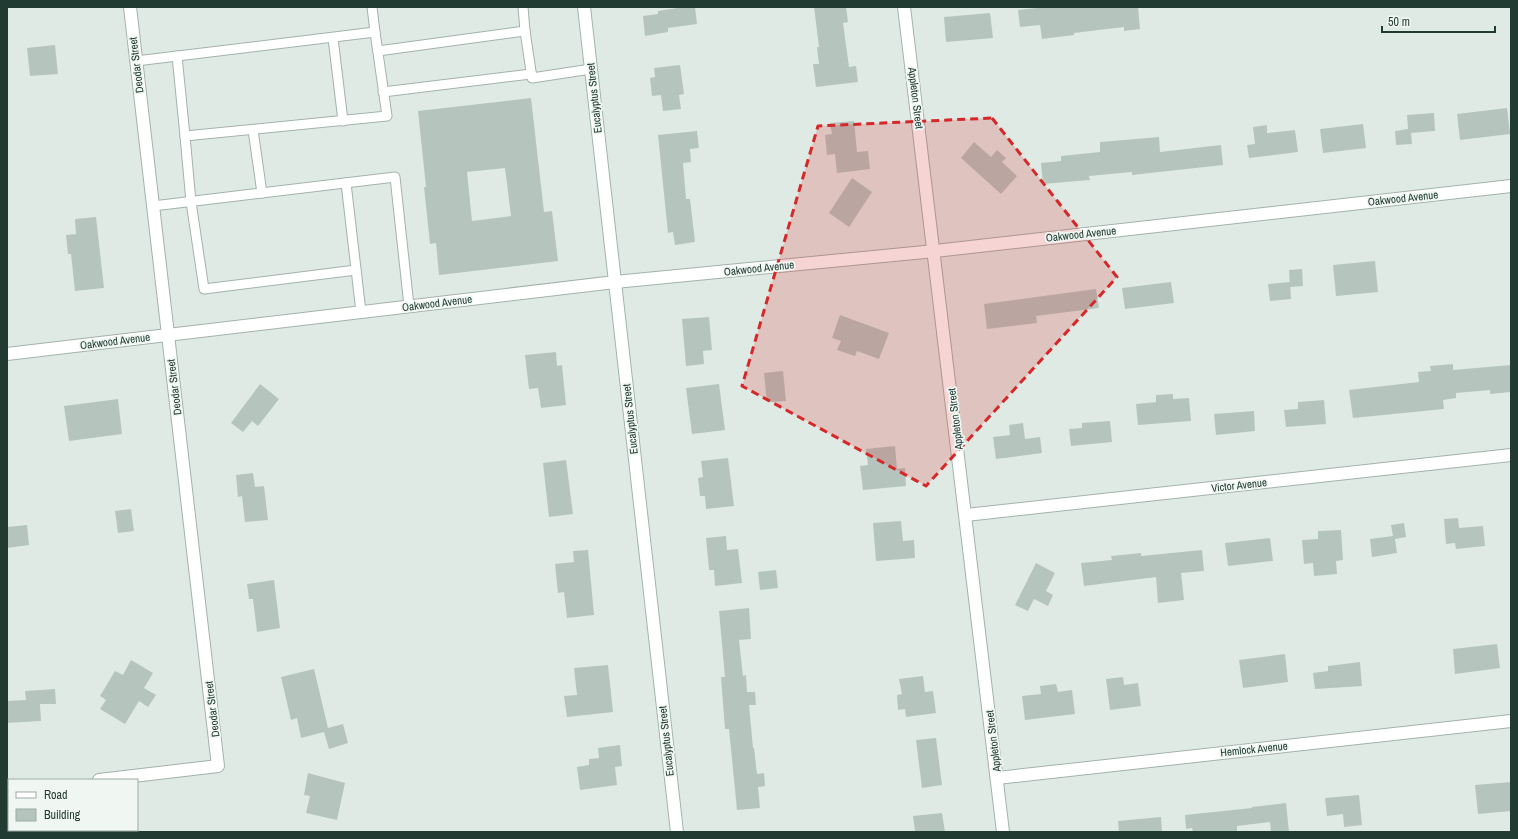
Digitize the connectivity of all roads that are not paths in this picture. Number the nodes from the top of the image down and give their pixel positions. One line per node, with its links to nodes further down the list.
1 (130, 7): 11 (street, Deodar Street)
2 (372, 7): 7 (lane)
3 (523, 7): 6 (lane)
4 (584, 7): 12 (street, Eucalyptus Street)
5 (904, 7): 23 (street, Appleton Street)
6 (525, 31): 9 (lane); 13 (lane)
7 (375, 32): 8 (lane); 9 (lane)
8 (333, 38): 10 (lane); 15 (lane)
9 (378, 51): 14 (lane)
10 (177, 56): 11 (lane); 17 (lane)
11 (136, 61): 22 (street, Deodar Street)
12 (591, 69): 13 (lane); 25 (street, Eucalyptus Street)
13 (531, 74): 14 (lane)
14 (383, 92): 15 (lane)
15 (343, 120): 16 (lane)
16 (253, 130): 17 (lane); 20 (lane)
17 (185, 136): 21 (lane)
18 (346, 183): 20 (lane); 24 (lane); 26 (lane)
19 (1511, 186): 23 (street, Oakwood Avenue)
20 (262, 193): 21 (lane)
21 (191, 202): 22 (lane); 24 (lane)
22 (153, 206): 28 (street, Deodar Street)
23 (935, 251): 25 (street, Oakwood Avenue); 31 (street, Appleton Street)
24 (356, 270): 27 (lane)
25 (615, 282): 26 (street, Oakwood Avenue); 35 (street, Eucalyptus Street)
26 (409, 306): 27 (street, Oakwood Avenue)
27 (361, 312): 28 (street, Oakwood Avenue)
28 (168, 335): 29 (street, Oakwood Avenue); 34 (street, Deodar Street)
29 (7, 354)
30 (1511, 455): 31 (street, Victor Avenue)
31 (966, 515): 33 (street, Appleton Street)
32 (1511, 721): 33 (street, Hemlock Avenue)
33 (997, 778): 36 (street, Appleton Street)
34 (108, 779)
35 (676, 832)
36 (1003, 832)

